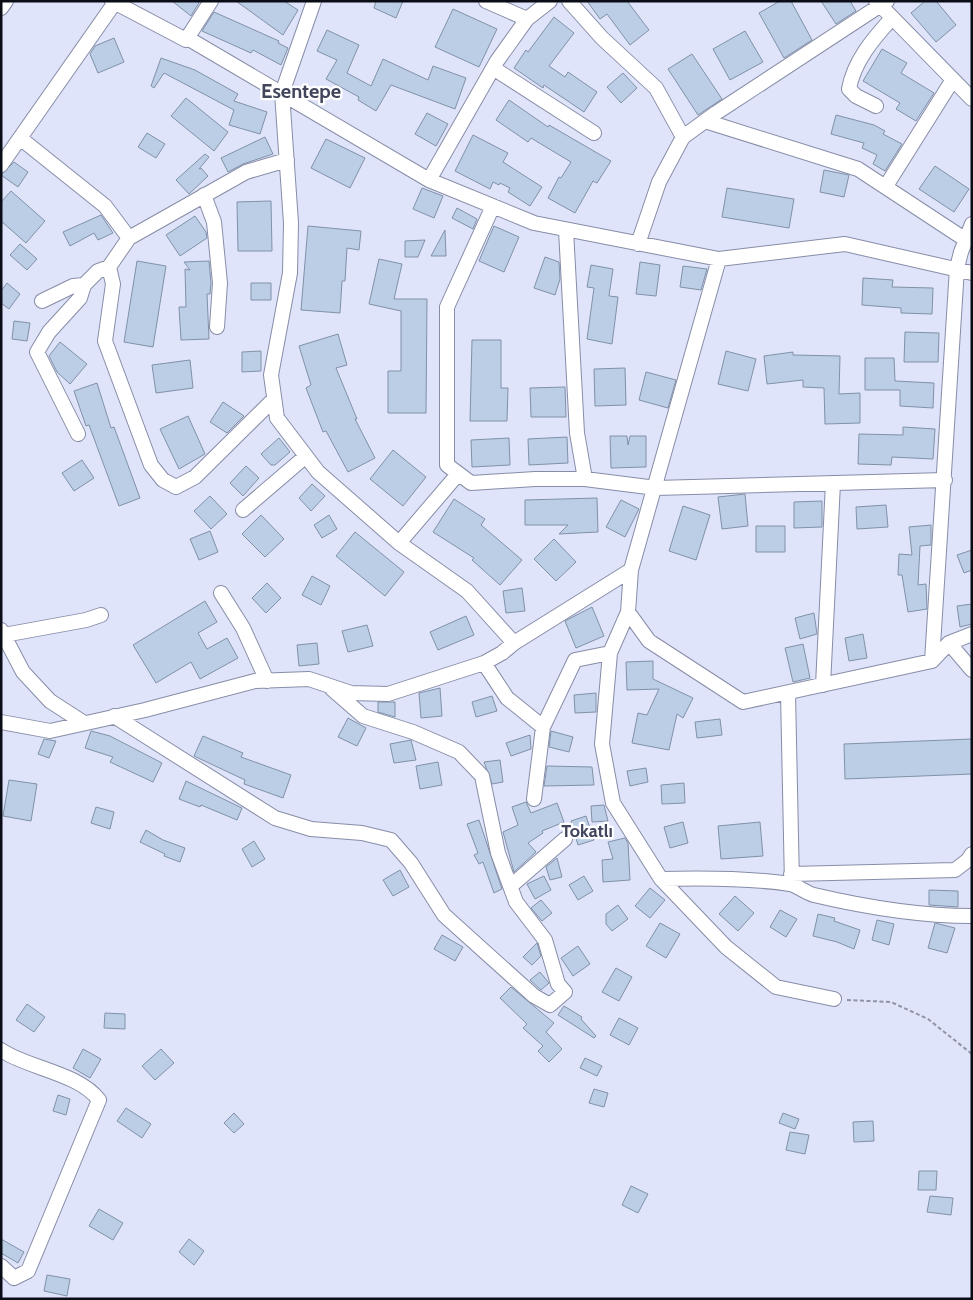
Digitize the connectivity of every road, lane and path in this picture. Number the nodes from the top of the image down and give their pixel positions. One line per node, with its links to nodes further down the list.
1 (6, 1): 9 (street)
2 (211, 1): 12 (street)
3 (314, 1): 15 (street)
4 (486, 1): 11 (street)
5 (550, 1): 11 (street)
6 (569, 1): 20 (street)
7 (114, 2): 12 (street); 21 (street)
8 (881, 3): 10 (street); 18 (street)
9 (1, 8)
10 (892, 18): 14 (street); 17 (street)
11 (527, 19): 13 (street)
12 (186, 40): 15 (street)
13 (493, 68): 19 (street); 24 (street)
14 (952, 81): 16 (street); 25 (street)
15 (282, 93): 22 (street); 24 (street)
16 (972, 99)
17 (876, 106)
18 (704, 121): 20 (street); 25 (street)
19 (594, 133)
20 (683, 137): 32 (street)
21 (20, 138): 23 (street); 30 (street)
22 (287, 160): 26 (street); 40 (street)
23 (1, 165)
24 (429, 180): 27 (street)
25 (886, 186): 31 (street)
26 (204, 195): 30 (street); 39 (street)
27 (493, 206): 29 (street); 43 (street)
28 (972, 224): 31 (street)
29 (566, 230): 32 (street); 44 (street)
30 (129, 238): 34 (street)
31 (966, 240): 35 (street)
32 (638, 244): 33 (street)
33 (719, 260): 35 (street); 47 (street)
34 (109, 267): 37 (street); 40 (street)
35 (958, 268): 36 (street); 45 (street)
36 (972, 273)
37 (84, 285): 38 (street); 41 (street)
38 (42, 301)
39 (217, 327)
40 (274, 399): 42 (street)
41 (78, 434)
42 (306, 456): 48 (street); 49 (street)
43 (458, 474): 44 (street); 49 (street)
44 (584, 479): 47 (street)
45 (945, 480): 46 (street); 59 (street)
46 (833, 483): 47 (street); 64 (street)
47 (656, 488): 50 (street)
48 (243, 510)
49 (400, 543): 56 (street)
50 (631, 570): 52 (street); 56 (street)
51 (221, 593): 62 (street)
52 (628, 612): 58 (street); 65 (street)
53 (101, 615): 54 (street)
54 (3, 633): 68 (street)
55 (972, 634): 57 (street)
56 (514, 643): 60 (street)
57 (949, 643): 59 (street); 61 (street)
58 (610, 653): 69 (street); 73 (street)
59 (932, 661): 64 (street)
60 (484, 663): 63 (street); 69 (street)
61 (972, 670)
62 (267, 681): 63 (street); 66 (street)
63 (328, 685): 75 (street)
64 (823, 685): 65 (street)
65 (788, 693): 74 (street)
66 (114, 716): 68 (street); 75 (street)
67 (1, 722): 68 (street)
68 (84, 724)
69 (543, 728): 70 (street)
70 (534, 799)
71 (565, 839): 75 (street)
72 (972, 854): 74 (street)
73 (661, 879): 74 (street); 77 (street)
74 (792, 879): 76 (street)
75 (512, 886)
76 (972, 916)
77 (834, 999): 79 (path)
78 (1, 1050): 80 (street)
79 (972, 1054)
80 (1, 1266)

